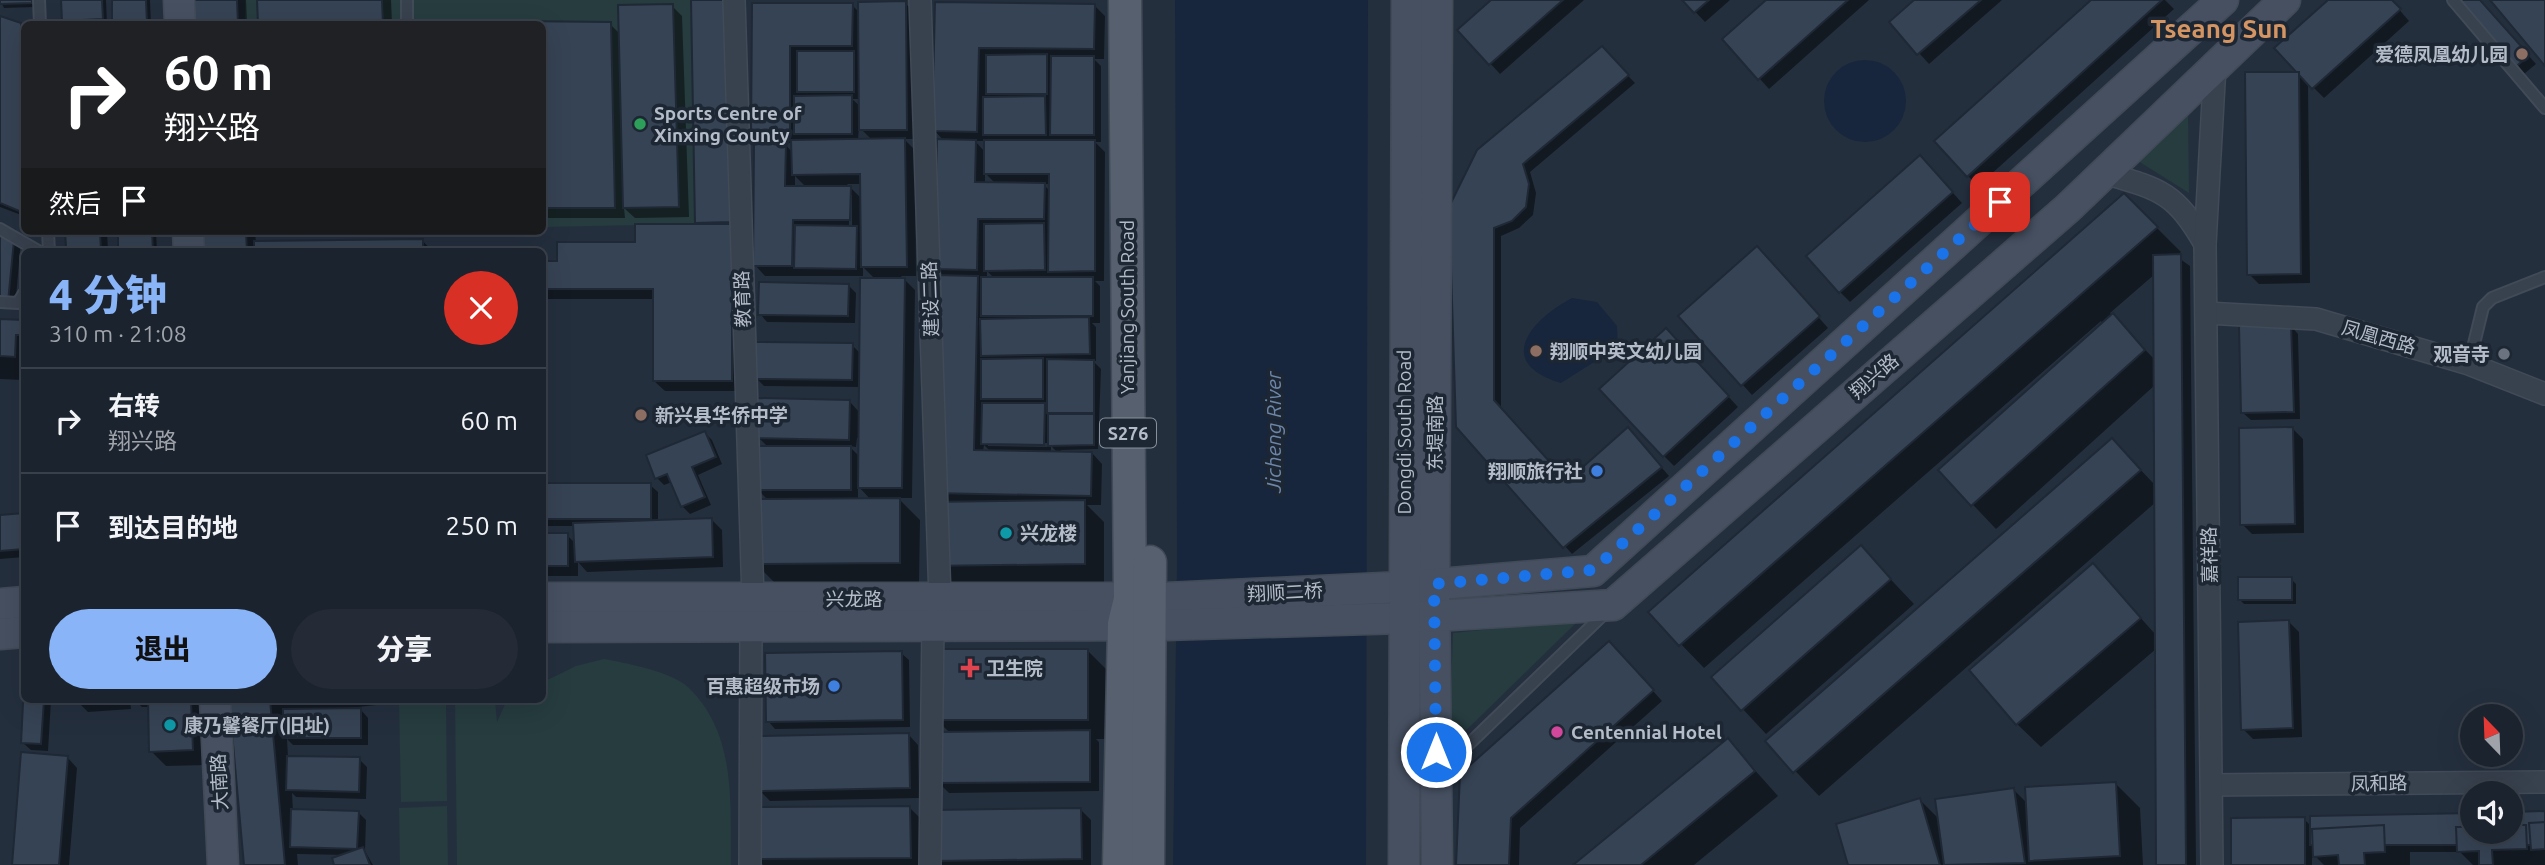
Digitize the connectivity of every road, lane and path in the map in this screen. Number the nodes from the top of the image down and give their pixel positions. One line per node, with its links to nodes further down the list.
1 (39, 0): 13 (lane)
2 (179, 0): 14 (main road)
3 (407, 0): 15 (lane)
4 (734, 0): 34 (street, 教育路)
5 (920, 0): 35 (street, 建设二路)
6 (1125, 0): 36 (main road, Yanjiang South Road / S276)
7 (1141, 0): 36 (main road, Yanjiang South Road / S276)
8 (1407, 0): 29 (main road, Dongdi South Road)
9 (1437, 0): 28 (main road, 东堤南路)
10 (2223, 0): 28 (main road)
11 (2285, 0): 16 (main road, 翔兴路)
12 (2453, 0): 17 (lane)
13 (40, 21)
14 (180, 21)
15 (407, 21)
16 (2215, 65): 18 (main road, 翔兴路); 20 (street, 嘉祥路)
17 (2545, 108)
18 (2104, 173): 20 (street, 嘉祥路); 33 (main road, 翔兴路)
19 (0, 229): 21 (lane)
20 (2205, 244): 25 (street, 嘉祥路)
21 (33, 248)
22 (2545, 277): 26 (lane)
23 (21, 298): 24 (lane)
24 (0, 302)
25 (2206, 313): 26 (street, 凤凰西路); 45 (street, 嘉祥路)
26 (2469, 364): 27 (street, 凤凰西路)
27 (2545, 394)
28 (1434, 584): 29 (main road); 37 (main road, 东堤南路)
29 (1404, 587): 36 (main road, 翔顺二桥); 38 (main road, Dongdi South Road)
30 (546, 598): 34 (main road, 兴龙路)
31 (21, 602): 32 (main road)
32 (0, 604)
33 (1613, 606): 37 (main road); 43 (lane)
34 (752, 612): 35 (main road, 兴龙路); 39 (main road, 兴龙路); 47 (street, 教育路)
35 (936, 612): 36 (main road, 兴龙路); 48 (street, 建设二路)
36 (1148, 612): 38 (main road, 翔顺二桥); 49 (main road, Yanjiang South Road / S276); 50 (main road, Yanjiang South Road / S276)
37 (1436, 616): 38 (main road); 43 (main road, 东堤南路)
38 (1404, 618): 51 (main road, Dongdi South Road)
39 (546, 627)
40 (21, 632): 41 (main road)
41 (0, 634)
42 (215, 703): 46 (main road, 大南路)
43 (1436, 775): 52 (main road, 东堤南路)
44 (2545, 782): 45 (street, 凤和路)
45 (2212, 785): 53 (street, 嘉祥路)
46 (223, 865)
47 (750, 865)
48 (930, 865)
49 (1119, 865)
50 (1149, 865)
51 (1404, 865)
52 (1437, 865)
53 (2211, 865)

